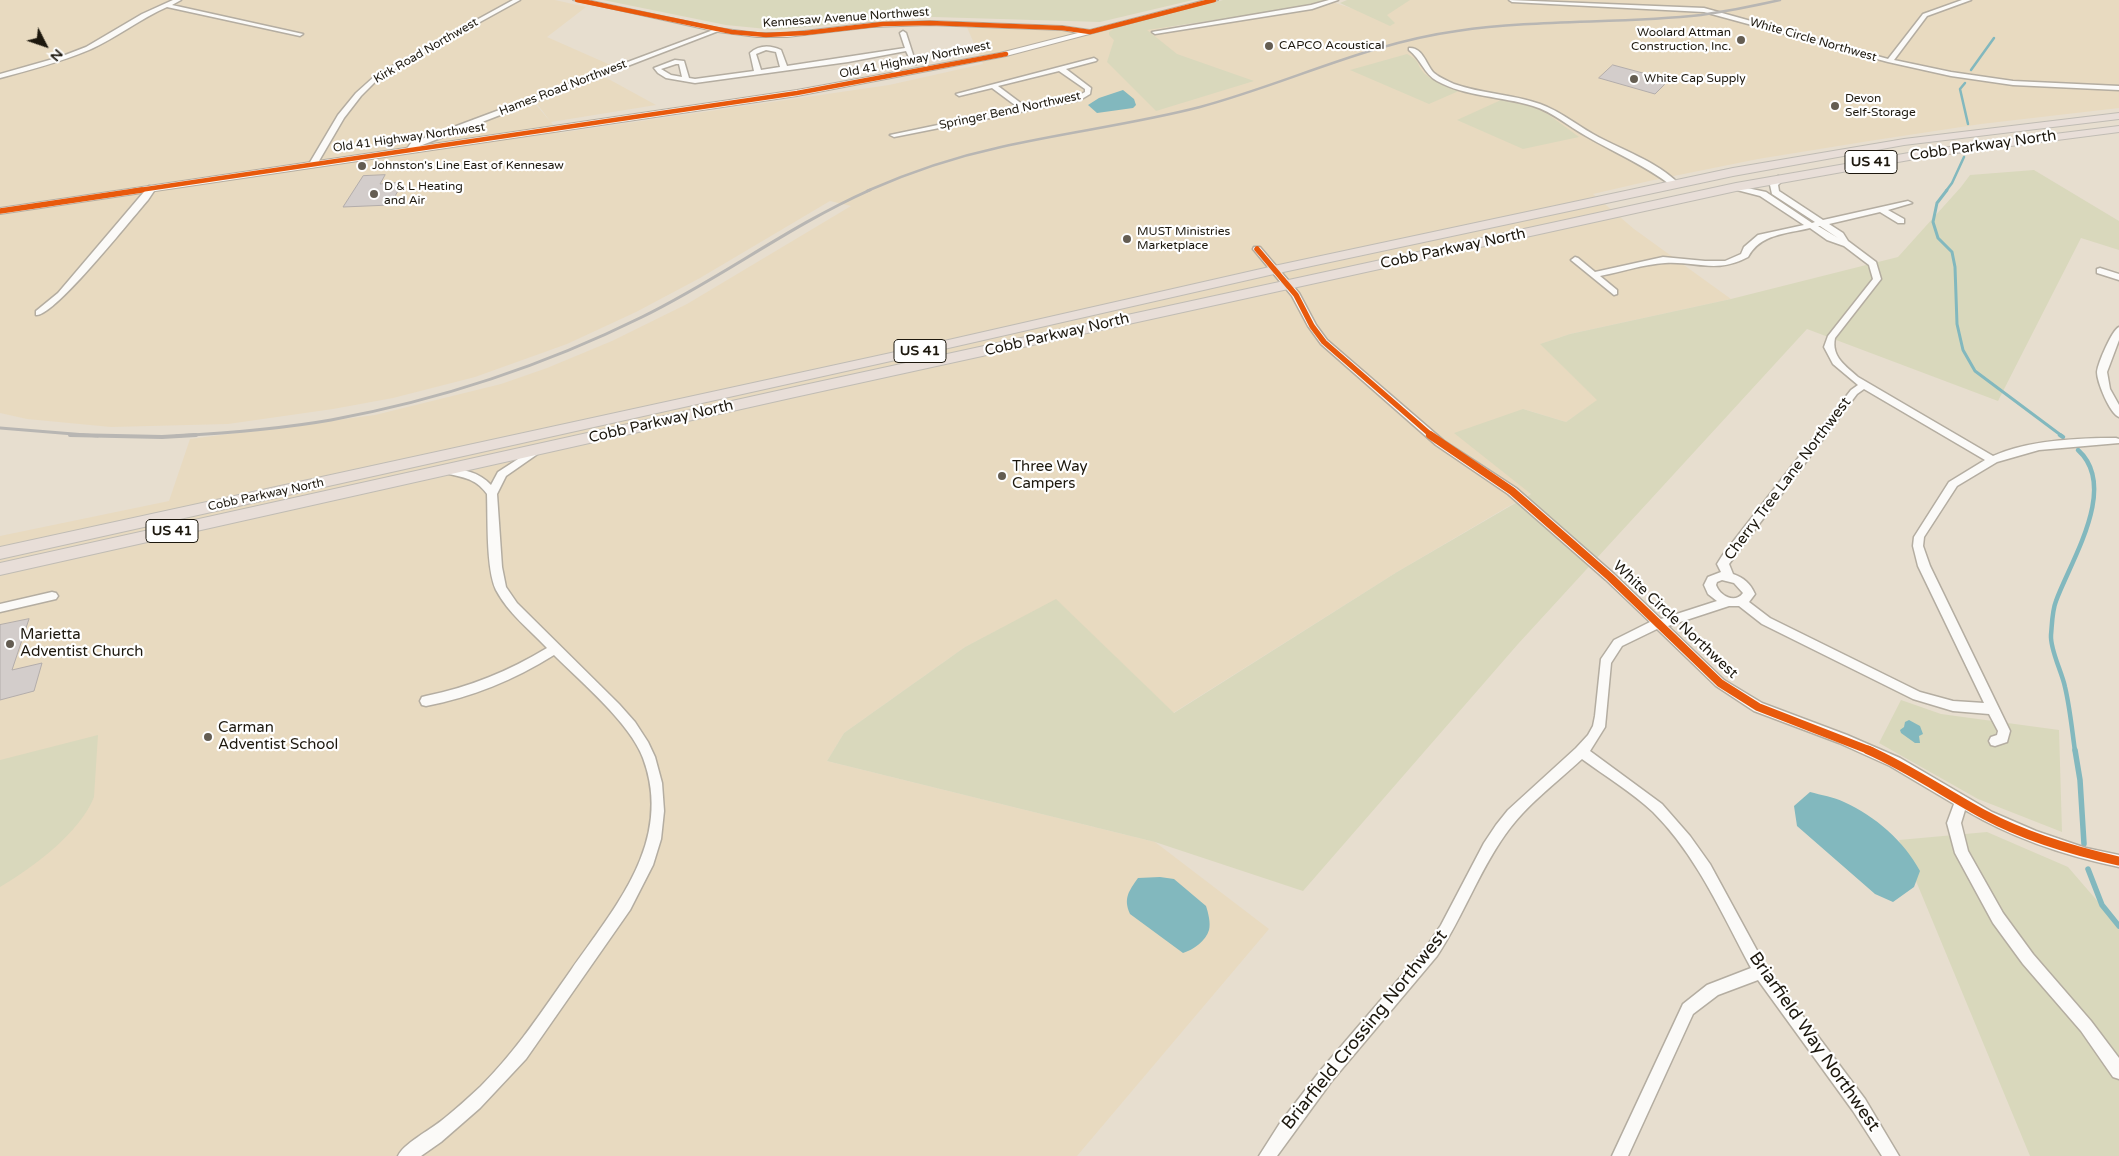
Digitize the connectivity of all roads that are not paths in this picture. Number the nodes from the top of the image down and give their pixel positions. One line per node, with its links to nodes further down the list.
1 (178, 0): 9 (street)
2 (517, 0): 37 (street, Kirk Road Northwest)
3 (577, 0): 10 (street, Kennesaw Avenue Northwest)
4 (1214, 0): 11 (street, Old 41 Highway Northwest)
5 (1335, 0): 12 (street)
6 (1512, 0): 8 (street, White Circle Northwest)
7 (1968, 0): 20 (street)
8 (1584, 2): 20 (street, White Circle Northwest)
9 (166, 5): 13 (street); 25 (street)
10 (718, 30): 15 (street, Kennesaw Avenue Northwest); 36 (street, Hames Road Northwest)
11 (1090, 32): 15 (street, Kennesaw Avenue Northwest); 36 (street, Old 41 Highway Northwest)
12 (1155, 32)
13 (300, 34)
14 (903, 34): 17 (street)
15 (766, 35): 16 (street)
16 (767, 48): 22 (street); 24 (street)
17 (909, 49): 21 (street); 22 (street)
18 (1411, 49): 39 (street)
19 (1094, 60): 23 (street)
20 (1890, 61): 28 (street, White Circle Northwest)
21 (914, 63)
22 (784, 69): 24 (street)
23 (1061, 69): 27 (street); 30 (street, Springer Bend Northwest)
24 (758, 72): 26 (street)
25 (0, 76)
26 (686, 80)
27 (994, 86): 29 (street); 30 (street)
28 (2117, 89)
29 (958, 94)
30 (1024, 109): 34 (street, Springer Bend Northwest)
31 (2119, 116): 39 (main road, Cobb Parkway North / US 41)
32 (2119, 122): 35 (main road)
33 (2119, 129): 35 (main road, Cobb Parkway North / US 41)
34 (894, 134)
35 (2054, 136): 38 (main road, Cobb Parkway North / US 41)
36 (410, 150): 37 (street, Old 41 Highway Northwest)
37 (312, 164): 41 (street, Old 41 Highway Northwest)
38 (1781, 178): 40 (main road, Cobb Parkway North / US 41); 45 (street)
39 (1675, 184): 51 (main road, Cobb Parkway North / US 41)
40 (1736, 187): 47 (street); 55 (main road, Cobb Parkway North / US 41)
41 (152, 188): 44 (street, Old 41 Highway Northwest); 57 (street)
42 (1908, 203): 43 (street)
43 (1880, 209): 45 (street); 46 (street)
44 (0, 211)
45 (1821, 222): 47 (street); 48 (street)
46 (1901, 222)
47 (1810, 225): 48 (street); 53 (street)
48 (1847, 244): 59 (street)
49 (1256, 249): 51 (street, White Circle Northwest)
50 (1575, 260): 53 (street)
51 (1274, 270): 55 (street, White Circle Northwest); 66 (main road, Cobb Parkway North / US 41)
52 (2100, 271): 54 (street)
53 (1594, 275): 56 (street)
54 (2119, 277)
55 (1288, 286): 62 (main road, Cobb Parkway North / US 41); 73 (street, White Circle Northwest)
56 (1614, 292)
57 (39, 313)
58 (2119, 330): 60 (street)
59 (1863, 385): 63 (street); 68 (street, Cherry Tree Lane Northwest)
60 (2119, 414)
61 (2118, 439): 63 (street)
62 (538, 449): 64 (main road, Cobb Parkway North / US 41); 65 (street)
63 (1993, 460): 76 (street)
64 (444, 470): 65 (street); 67 (main road, Cobb Parkway North / US 41)
65 (492, 494): 74 (street)
66 (0, 553)
67 (0, 569)
68 (1728, 576): 70 (street); 71 (street)
69 (52, 596): 72 (street)
70 (1728, 602): 71 (street, Briarfield Crossing Northwest); 73 (street, Briarfield Crossing Northwest)
71 (1742, 602): 76 (street)
72 (0, 608)
73 (1660, 624): 78 (street, Briarfield Crossing Northwest); 79 (street, White Circle Northwest)
74 (555, 649): 75 (street); 83 (street)
75 (426, 701)
76 (1994, 709): 77 (street)
77 (1995, 741)
78 (1581, 752): 81 (street, Briarfield Way Northwest); 84 (street, Briarfield Crossing Northwest)
79 (1962, 802): 80 (street, White Circle Northwest); 82 (street)
80 (2119, 861)
81 (1761, 972): 85 (street); 86 (street, Briarfield Way Northwest)
82 (2119, 1071)
83 (406, 1156)
84 (1267, 1156)
85 (1620, 1156)
86 (1891, 1156)

